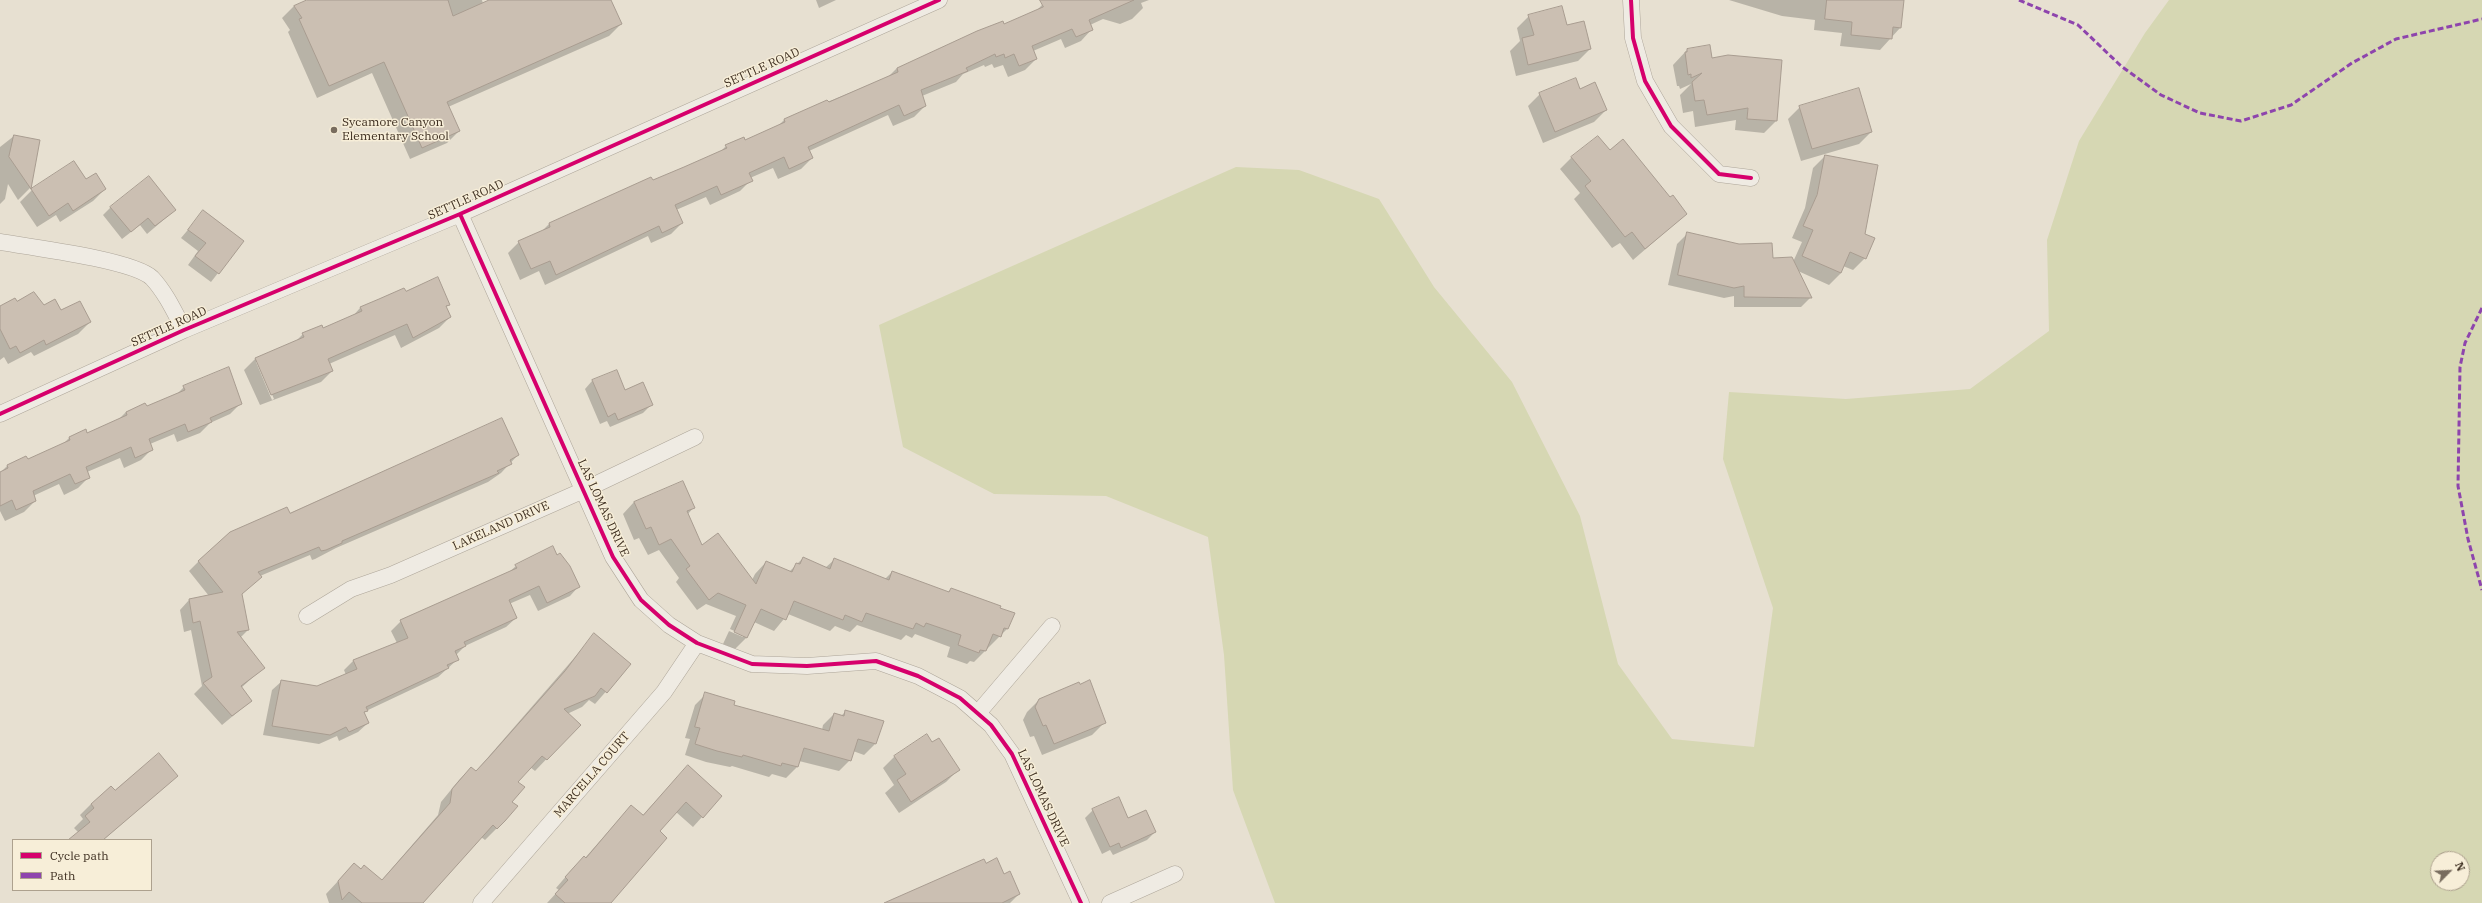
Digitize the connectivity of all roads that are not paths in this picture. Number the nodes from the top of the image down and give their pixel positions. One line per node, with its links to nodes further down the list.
1 (939, 0): 4 (street, SETTLE ROAD)
2 (1631, 0): 3 (street)
3 (1751, 178)
4 (460, 214): 6 (street, SETTLE ROAD); 9 (street, LAS LOMAS DRIVE)
5 (0, 242): 6 (street)
6 (184, 330): 7 (street, SETTLE ROAD)
7 (0, 414)
8 (695, 437): 9 (street, LAKELAND DRIVE)
9 (584, 490): 10 (street, LAKELAND DRIVE); 12 (street, LAS LOMAS DRIVE)
10 (307, 616)
11 (1052, 626): 13 (street)
12 (697, 643): 13 (street, LAS LOMAS DRIVE); 15 (street, MARCELLA COURT)
13 (978, 713): 16 (street, LAS LOMAS DRIVE)
14 (1175, 874): 17 (street)
15 (481, 903)
16 (1081, 903)
17 (1110, 903)

